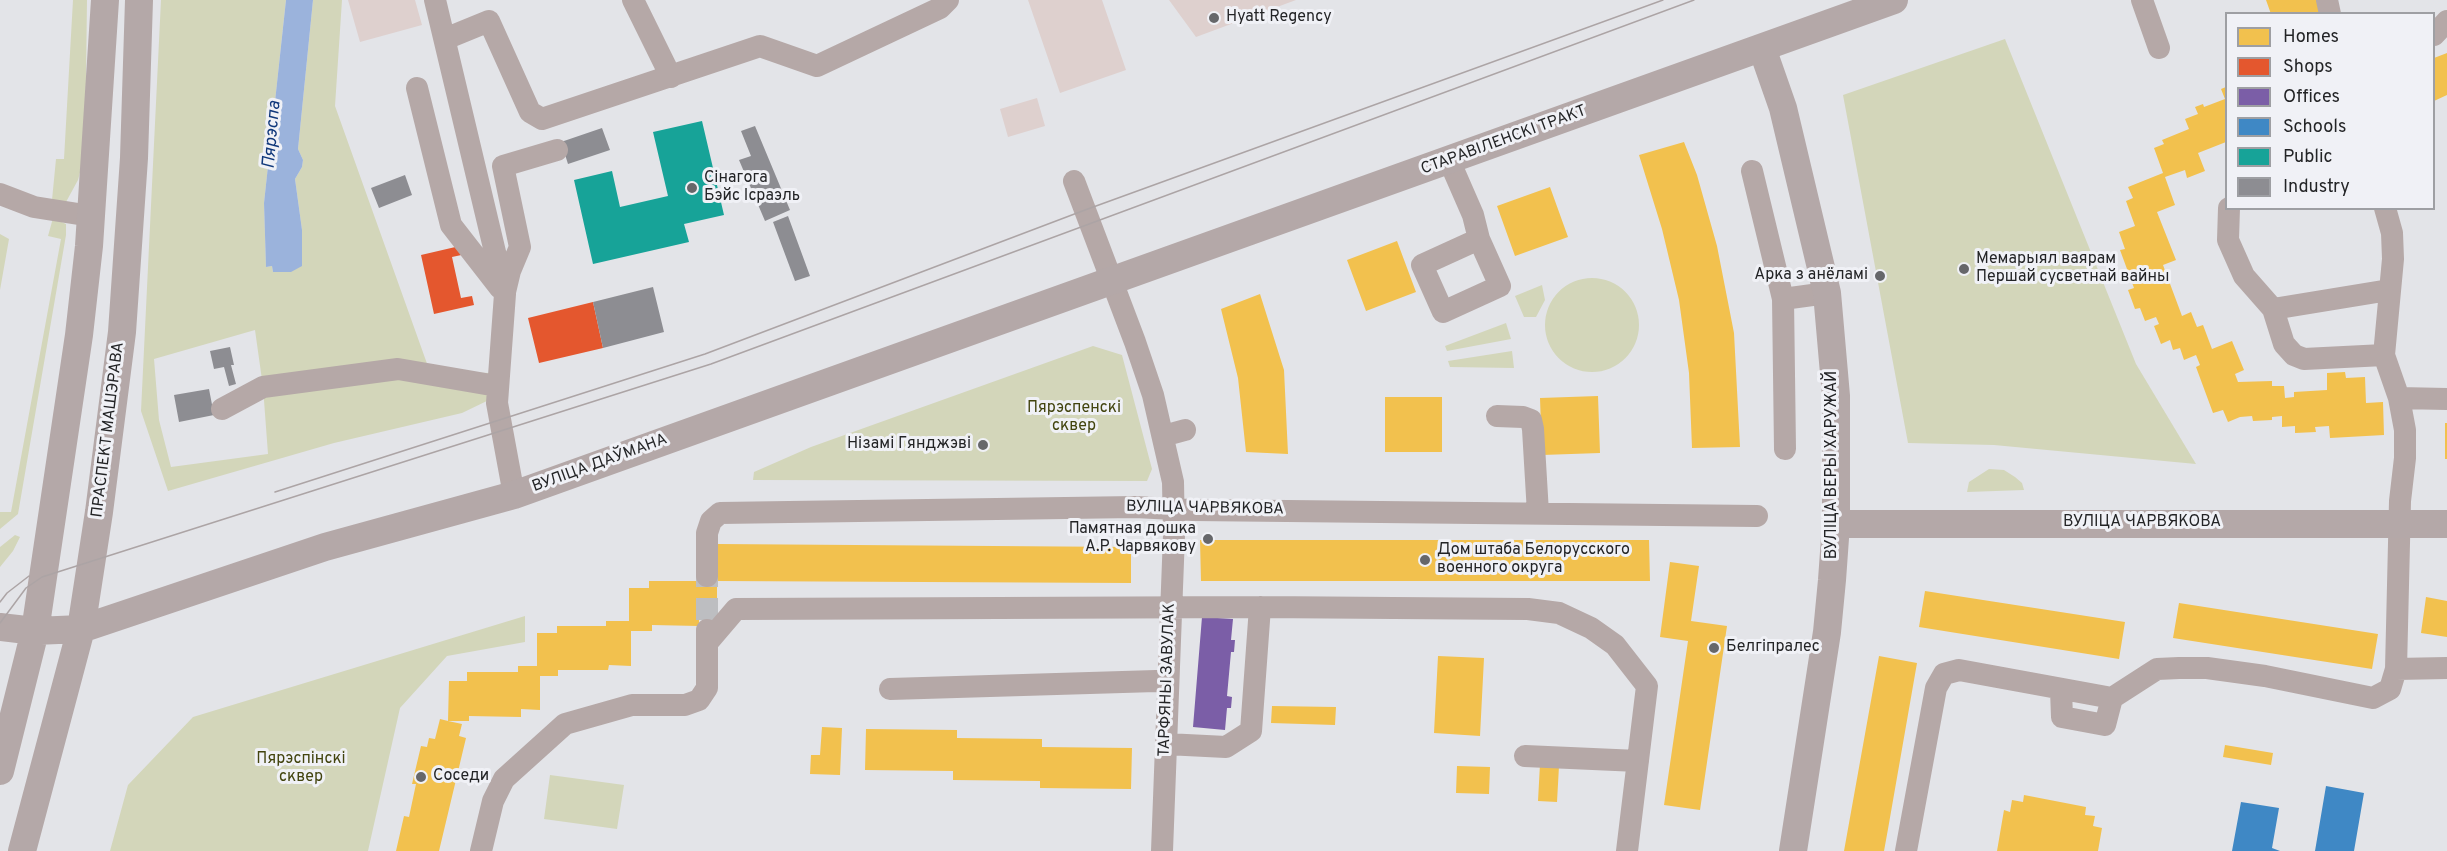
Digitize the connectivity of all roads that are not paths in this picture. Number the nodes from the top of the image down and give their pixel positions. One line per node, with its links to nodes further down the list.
1 (105, 0): 22 (main road)
2 (139, 0): 51 (main road, ПРАСПЕКТ МАШЭРАВА)
3 (435, 0): 10 (street)
4 (633, 0): 13 (street)
5 (948, 0): 13 (street)
6 (1894, 0): 11 (main road, СТАРАВІЛЕНСКІ ТРАКТ)
7 (2142, 0): 12 (street)
8 (2447, 21): 9 (street)
9 (2435, 32)
10 (446, 39): 13 (street); 27 (street)
11 (1762, 48): 16 (main road, СТАРАВІЛЕНСКІ ТРАКТ); 26 (main road, ВУЛІЦА ВЕРЫ ХАРУЖАЙ)
12 (2159, 48)
13 (671, 77)
14 (417, 88): 27 (street)
15 (557, 150): 27 (street)
16 (1449, 160): 23 (street); 24 (main road, СТАРАВІЛЕНСКІ ТРАКТ)
17 (1752, 171): 28 (street)
18 (1074, 181): 24 (street, ТАРФЯНЫ ЗАВУЛАК)
19 (0, 194): 22 (street)
20 (2229, 210): 29 (street)
21 (2386, 210): 25 (street)
22 (91, 213): 52 (main road)
23 (1479, 239)
24 (1114, 280): 37 (street, ТАРФЯНЫ ЗАВУЛАК); 39 (main road, ВУЛІЦА ДАЎМАНА)
25 (2388, 290): 29 (street); 30 (street)
26 (1827, 293): 28 (street); 43 (main road, ВУЛІЦА ВЕРЫ ХАРУЖАЙ)
27 (505, 294): 31 (street)
28 (1783, 299): 38 (street)
29 (2272, 309): 30 (street)
30 (2384, 355): 32 (street)
31 (497, 386): 34 (street); 39 (street)
32 (2399, 398): 33 (street); 44 (street)
33 (2447, 399)
34 (222, 409)
35 (1497, 416): 41 (street)
36 (1185, 430): 37 (street)
37 (1163, 436): 40 (street, ТАРФЯНЫ ЗАВУЛАК)
38 (1785, 449)
39 (514, 495): 51 (main road, ВУЛІЦА ДАЎМАНА)
40 (1174, 509): 41 (street, ВУЛІЦА ЧАРВЯКОВА); 46 (street, ВУЛІЦА ЧАРВЯКОВА); 48 (street, ТАРФЯНЫ ЗАВУЛАК)
41 (1538, 513): 42 (street, ВУЛІЦА ЧАРВЯКОВА)
42 (1758, 516)
43 (1836, 524): 44 (main road, ВУЛІЦА ЧАРВЯКОВА); 66 (main road, ВУЛІЦА ВЕРЫ ХАРУЖАЙ)
44 (2401, 524): 45 (main road, ВУЛІЦА ЧАРВЯКОВА); 55 (street)
45 (2447, 524)
46 (707, 576)
47 (1260, 607): 48 (street); 58 (street); 60 (street)
48 (1170, 608): 53 (street); 56 (street, ТАРФЯНЫ ЗАВУЛАК)
49 (707, 620): 53 (street)
50 (0, 627): 52 (main road, ВУЛІЦА ДАЎМАНА)
51 (81, 630): 52 (main road, ВУЛІЦА ДАЎМАНА); 62 (main road, ПРАСПЕКТ МАШЭРАВА)
52 (35, 631): 61 (main road)
53 (707, 643): 63 (street)
54 (2447, 668): 55 (street)
55 (2396, 669): 67 (street)
56 (1168, 682): 57 (street); 58 (street, ТАРФЯНЫ ЗАВУЛАК)
57 (890, 689)
58 (1166, 744): 64 (street, ТАРФЯНЫ ЗАВУЛАК)
59 (1525, 756): 60 (street)
60 (1638, 761): 65 (street)
61 (0, 771)
62 (22, 851)
63 (481, 851)
64 (1162, 851)
65 (1627, 851)
66 (1793, 851)
67 (1906, 851)

